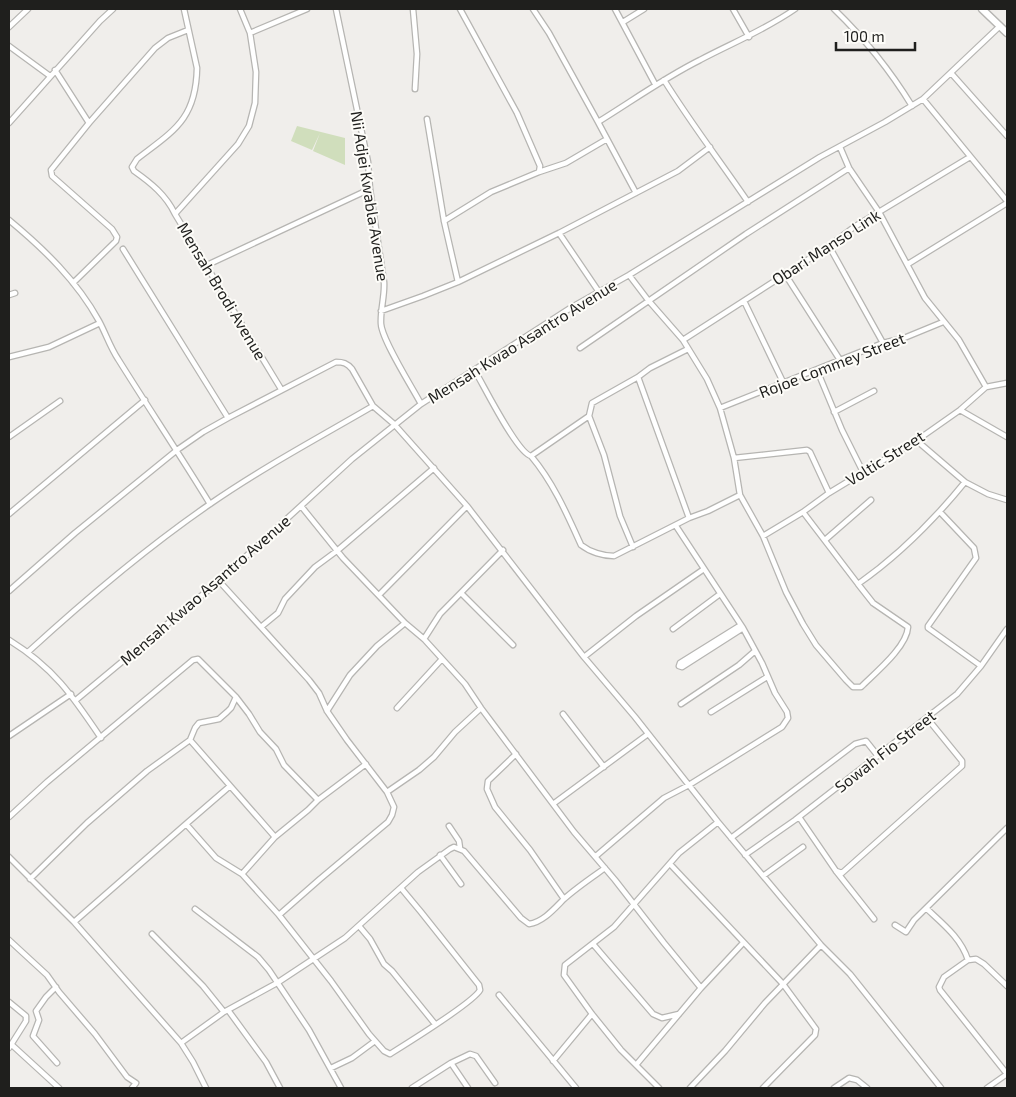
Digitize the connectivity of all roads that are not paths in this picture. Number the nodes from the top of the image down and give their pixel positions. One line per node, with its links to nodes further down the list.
1 (28, 9): 18 (street)
2 (113, 9): 24 (street)
3 (184, 9): 19 (street)
4 (240, 9): 20 (street, Mensah Brodi Avenue)
5 (307, 9): 20 (street)
6 (336, 9): 43 (street, Nii Adjei Kwabla Avenue)
7 (413, 9): 29 (street)
8 (460, 9): 42 (street)
9 (533, 9): 33 (street)
10 (615, 9): 16 (street)
11 (644, 9): 16 (street)
12 (733, 9): 22 (street)
13 (795, 9): 22 (street)
14 (834, 9): 31 (street)
15 (982, 9): 17 (main road)
16 (623, 22): 28 (street)
17 (1000, 26): 21 (main road); 25 (street, Mensah Kwao Asantro Avenue)
18 (9, 27)
19 (188, 30): 34 (street); 48 (street)
20 (250, 33): 48 (street, Mensah Brodi Avenue)
21 (1007, 33)
22 (749, 37): 27 (street)
23 (9, 46): 26 (street)
24 (55, 70): 26 (street); 34 (street)
25 (951, 73): 30 (street, Mensah Kwao Asantro Avenue); 36 (street)
26 (50, 76): 35 (street)
27 (664, 80): 28 (street); 38 (street)
28 (655, 84): 33 (street)
29 (415, 89)
30 (923, 99): 31 (street, Mensah Kwao Asantro Avenue); 40 (street)
31 (912, 106): 39 (street, Mensah Kwao Asantro Avenue)
32 (427, 119): 50 (street)
33 (598, 122): 37 (street)
34 (90, 123): 59 (street)
35 (9, 124)
36 (1007, 136)
37 (607, 139): 42 (street); 44 (street)
38 (710, 147): 44 (street); 45 (street)
39 (840, 147): 41 (street); 45 (street, Mensah Kwao Asantro Avenue)
40 (970, 157): 46 (street); 47 (street, Obari Manso Link)
41 (849, 168): 47 (street); 63 (street)
42 (539, 172): 50 (street)
43 (370, 189): 55 (street); 65 (street, Nii Adjei Kwabla Avenue)
44 (636, 193): 51 (street)
45 (748, 202): 57 (street, Mensah Kwao Asantro Avenue)
46 (1007, 202): 54 (street)
47 (879, 212): 52 (street, Obari Manso Link); 54 (street)
48 (175, 214): 55 (street, Mensah Brodi Avenue)
49 (9, 220): 59 (street)
50 (444, 221): 58 (street)
51 (559, 233): 58 (street); 60 (street)
52 (829, 246): 56 (street, Obari Manso Link); 69 (street)
53 (123, 249): 90 (street)
54 (908, 264): 66 (street)
55 (206, 266): 80 (street, Mensah Brodi Avenue)
56 (785, 274): 64 (street, Obari Manso Link); 73 (street)
57 (629, 275): 60 (street, Mensah Kwao Asantro Avenue); 63 (street)
58 (458, 282): 65 (street)
59 (73, 283): 67 (street)
60 (599, 292): 75 (street, Mensah Kwao Asantro Avenue)
61 (15, 293): 62 (street)
62 (9, 295)
63 (648, 300): 68 (street); 70 (street)
64 (744, 302): 68 (street, Obari Manso Link); 77 (street)
65 (381, 311): 84 (street, Nii Adjei Kwabla Avenue)
66 (943, 322): 69 (street, Rojoe Commey Street); 79 (street)
67 (100, 323): 72 (street); 82 (street)
68 (683, 340): 71 (street)
69 (883, 343): 73 (street, Rojoe Commey Street)
70 (580, 348)
71 (688, 348): 76 (street); 86 (street)
72 (9, 356)
73 (840, 360): 74 (street, Rojoe Commey Street)
74 (817, 370): 77 (street, Rojoe Commey Street); 88 (street)
75 (475, 371): 84 (street, Mensah Kwao Asantro Avenue); 96 (street)
76 (638, 377): 89 (street); 111 (street)
77 (783, 382): 86 (street, Rojoe Commey Street)
78 (1007, 383): 79 (street)
79 (986, 386): 87 (street, Voltic Street)
80 (282, 389): 85 (street); 90 (street)
81 (874, 391): 88 (street)
82 (145, 400): 95 (street); 110 (street)
83 (60, 401): 93 (street)
84 (421, 404): 91 (street, Mensah Kwao Asantro Avenue)
85 (373, 406): 91 (street); 105 (street)
86 (720, 408): 97 (street)
87 (960, 410): 92 (street); 94 (street, Voltic Street)
88 (834, 412): 99 (street)
89 (588, 416): 96 (street); 115 (street)
90 (228, 418): 95 (street)
91 (394, 424): 98 (street); 106 (street, Mensah Kwao Asantro Avenue)
92 (1007, 436)
93 (9, 437)
94 (916, 440): 99 (street, Voltic Street); 100 (street)
95 (178, 450): 105 (street); 121 (street)
96 (531, 456): 115 (street)
97 (734, 458): 101 (street); 102 (street)
98 (434, 468): 107 (street); 116 (street)
99 (863, 472): 101 (street, Voltic Street)
100 (965, 482): 104 (street); 109 (street)
101 (829, 493): 108 (street, Voltic Street)
102 (740, 495): 111 (street); 113 (street)
103 (871, 500): 114 (street)
104 (1007, 500)
105 (210, 504): 135 (street)
106 (301, 506): 116 (street); 119 (street, Mensah Kwao Asantro Avenue)
107 (467, 506): 117 (street); 124 (street)
108 (803, 512): 113 (street, Voltic Street); 114 (street)
109 (940, 512): 120 (street); 138 (street)
110 (9, 514)
111 (689, 518): 112 (street)
112 (676, 526): 115 (street); 118 (street)
113 (763, 536): 120 (street)
114 (825, 540): 120 (street)
115 (633, 547)
116 (338, 550): 124 (street); 126 (street)
117 (503, 550): 122 (street); 136 (street)
118 (704, 569): 123 (street); 136 (street)
119 (219, 581): 126 (street); 142 (street, Mensah Kwao Asantro Avenue)
120 (858, 584)
121 (9, 591)
122 (461, 593): 130 (street); 132 (street)
123 (720, 594): 127 (street); 129 (street)
124 (379, 596): 125 (street)
125 (405, 623): 130 (street); 146 (street)
126 (261, 627): 146 (street)
127 (742, 627): 133 (street); 134 (street)
128 (1007, 628): 138 (street, Sowah Fio Street)
129 (673, 629)
130 (424, 638): 137 (street)
131 (9, 641): 135 (street)
132 (513, 645)
133 (703, 650): 133 (street)
134 (755, 651): 139 (street); 143 (street)
135 (28, 652): 140 (street)
136 (584, 657): 150 (street)
137 (442, 659): 144 (street); 145 (street)
138 (981, 666): 149 (street, Sowah Fio Street)
139 (767, 676): 147 (street); 158 (street)
140 (71, 694): 142 (street); 151 (street)
141 (236, 697): 152 (street); 153 (street); 161 (street)
142 (76, 700): 152 (street)
143 (681, 704)
144 (397, 708)
145 (481, 708): 154 (street); 160 (street)
146 (327, 711): 156 (street)
147 (711, 712)
148 (563, 714): 157 (street)
149 (927, 718): 155 (street, Sowah Fio Street); 179 (street)
150 (648, 734): 157 (street); 158 (street)
151 (9, 736)
152 (101, 738): 163 (street)
153 (190, 740): 159 (street); 182 (street)
154 (516, 754): 162 (street); 185 (street)
155 (878, 756): 164 (street, Sowah Fio Street); 170 (street)
156 (366, 764): 160 (street); 161 (street)
157 (604, 767): 162 (street)
158 (689, 785): 165 (street); 175 (street)
159 (230, 786): 166 (street); 169 (street)
160 (387, 792): 189 (street)
161 (318, 800): 169 (street)
162 (552, 804): 175 (street)
163 (9, 817)
164 (799, 817): 174 (street, Sowah Fio Street); 179 (street)
165 (718, 822): 170 (street); 177 (street)
166 (186, 824): 180 (street); 191 (street)
167 (449, 826): 172 (street)
168 (1007, 828): 188 (street)
169 (275, 837): 180 (street)
170 (731, 838): 174 (street)
171 (803, 847): 181 (street)
172 (460, 848): 173 (street); 185 (street)
173 (440, 855): 183 (street); 184 (street)
174 (745, 855): 181 (street)
175 (596, 856): 178 (street)
176 (9, 857): 182 (street)
177 (670, 864): 186 (street); 196 (street)
178 (604, 868): 185 (street); 186 (street)
179 (836, 871): 190 (street)
180 (242, 874): 189 (street)
181 (763, 876): 198 (street)
182 (30, 879): 191 (street)
183 (461, 884)
184 (401, 888): 193 (street); 211 (street)
185 (564, 900)
186 (634, 905): 197 (street); 205 (street)
187 (195, 909): 201 (street)
188 (927, 909): 192 (street); 200 (street)
189 (280, 915): 199 (street)
190 (874, 919)
191 (74, 922): 213 (street)
192 (896, 925)
193 (359, 926): 199 (street); 211 (street)
194 (152, 934): 208 (street)
195 (9, 940): 204 (street)
196 (743, 942): 202 (street); 205 (street)
197 (593, 944): 209 (street); 210 (street)
198 (821, 945): 202 (street); 235 (street)
199 (314, 959): 201 (street); 212 (street)
200 (968, 960): 203 (street); 220 (street)
201 (277, 983): 208 (street); 219 (street)
202 (783, 984): 231 (street); 232 (street)
203 (1007, 986)
204 (56, 988): 216 (street); 223 (street)
205 (701, 988): 210 (street)
206 (499, 996): 215 (street)
207 (9, 1002): 214 (street)
208 (226, 1011): 213 (street); 225 (street)
209 (592, 1014): 215 (street); 218 (street)
210 (679, 1014): 218 (street)
211 (436, 1024): 212 (street)
212 (375, 1041): 219 (street)
213 (181, 1043): 224 (street)
214 (10, 1047): 222 (street)
215 (553, 1061): 229 (street)
216 (58, 1063)
217 (451, 1063): 221 (street); 227 (street); 228 (street)
218 (636, 1065): 230 (street)
219 (331, 1068): 226 (street)
220 (1007, 1074): 236 (street)
221 (495, 1083)
222 (59, 1088)
223 (132, 1088)
224 (206, 1088)
225 (280, 1088)
226 (341, 1088)
227 (412, 1088)
228 (468, 1088)
229 (576, 1088)
230 (659, 1088)
231 (690, 1088)
232 (763, 1088)
233 (834, 1088): 234 (street)
234 (867, 1088)
235 (941, 1088)
236 (987, 1088)

